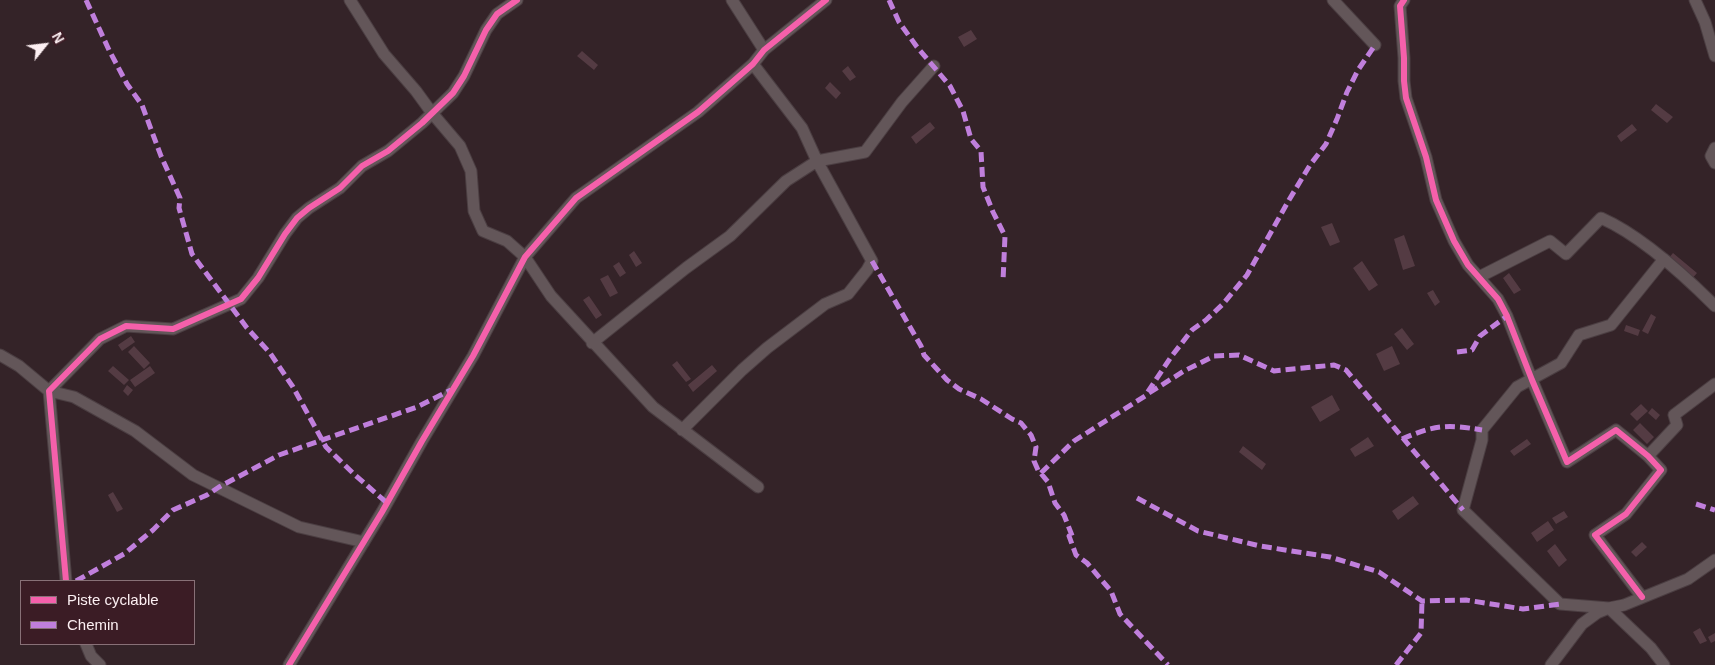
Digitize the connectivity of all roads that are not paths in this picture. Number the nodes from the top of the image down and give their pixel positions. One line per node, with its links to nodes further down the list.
1 (350, 0): 13 (street)
2 (517, 0): 13 (street)
3 (732, 0): 9 (street)
4 (826, 0): 9 (street)
5 (1333, 0): 8 (street)
6 (1404, 0): 19 (street)
7 (1695, 0): 10 (street)
8 (1375, 45)
9 (764, 50): 11 (street)
10 (1715, 56)
11 (753, 64): 15 (street); 17 (street)
12 (934, 66): 15 (street)
13 (432, 113): 17 (street); 25 (street)
14 (1715, 148): 16 (street)
15 (817, 161): 21 (street); 26 (street)
16 (1715, 163)
17 (525, 257): 21 (street); 29 (street)
18 (1664, 259): 19 (street); 20 (street); 23 (street)
19 (1479, 277): 23 (street)
20 (1715, 306)
21 (592, 343): 26 (street)
22 (0, 355): 25 (street)
23 (1532, 380): 27 (street); 33 (street)
24 (1715, 384): 27 (street)
25 (49, 391): 29 (street); 31 (street)
26 (682, 430): 28 (street)
27 (1648, 456): 32 (street)
28 (758, 487)
29 (364, 542): 36 (street)
30 (1715, 560): 32 (street)
31 (66, 580)
32 (1642, 596): 33 (street)
33 (1609, 608): 37 (street); 38 (street)
34 (86, 645): 35 (street)
35 (100, 665)
36 (289, 665)
37 (1551, 665)
38 (1664, 665)

